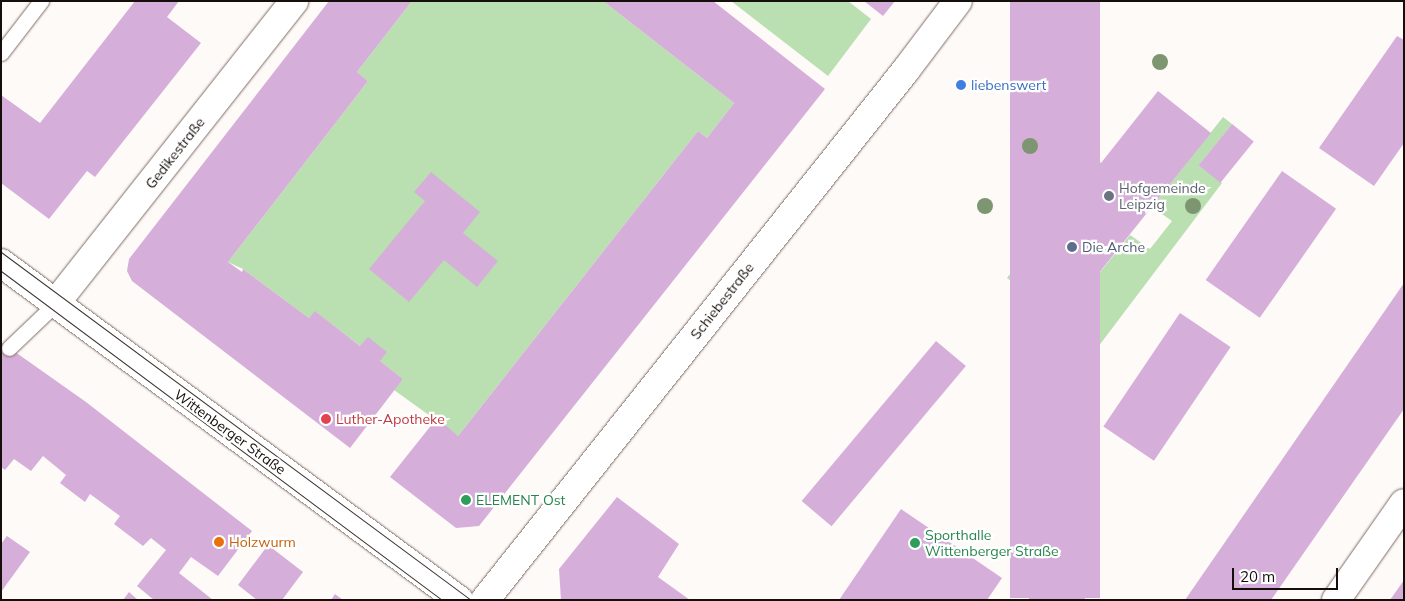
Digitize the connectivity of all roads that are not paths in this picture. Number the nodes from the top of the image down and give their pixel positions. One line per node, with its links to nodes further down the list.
1 (41, 1): 4 (lane)
2 (294, 1): 6 (street, Gedikestraße)
3 (958, 1): 10 (street, Schiebestraße)
4 (1, 53)
5 (1, 263): 6 (street, Wittenberger Straße)
6 (55, 304): 7 (lane); 9 (street, Wittenberger Straße)
7 (9, 348)
8 (1404, 503): 11 (street)
9 (459, 600)
10 (485, 600)
11 (1336, 600)

